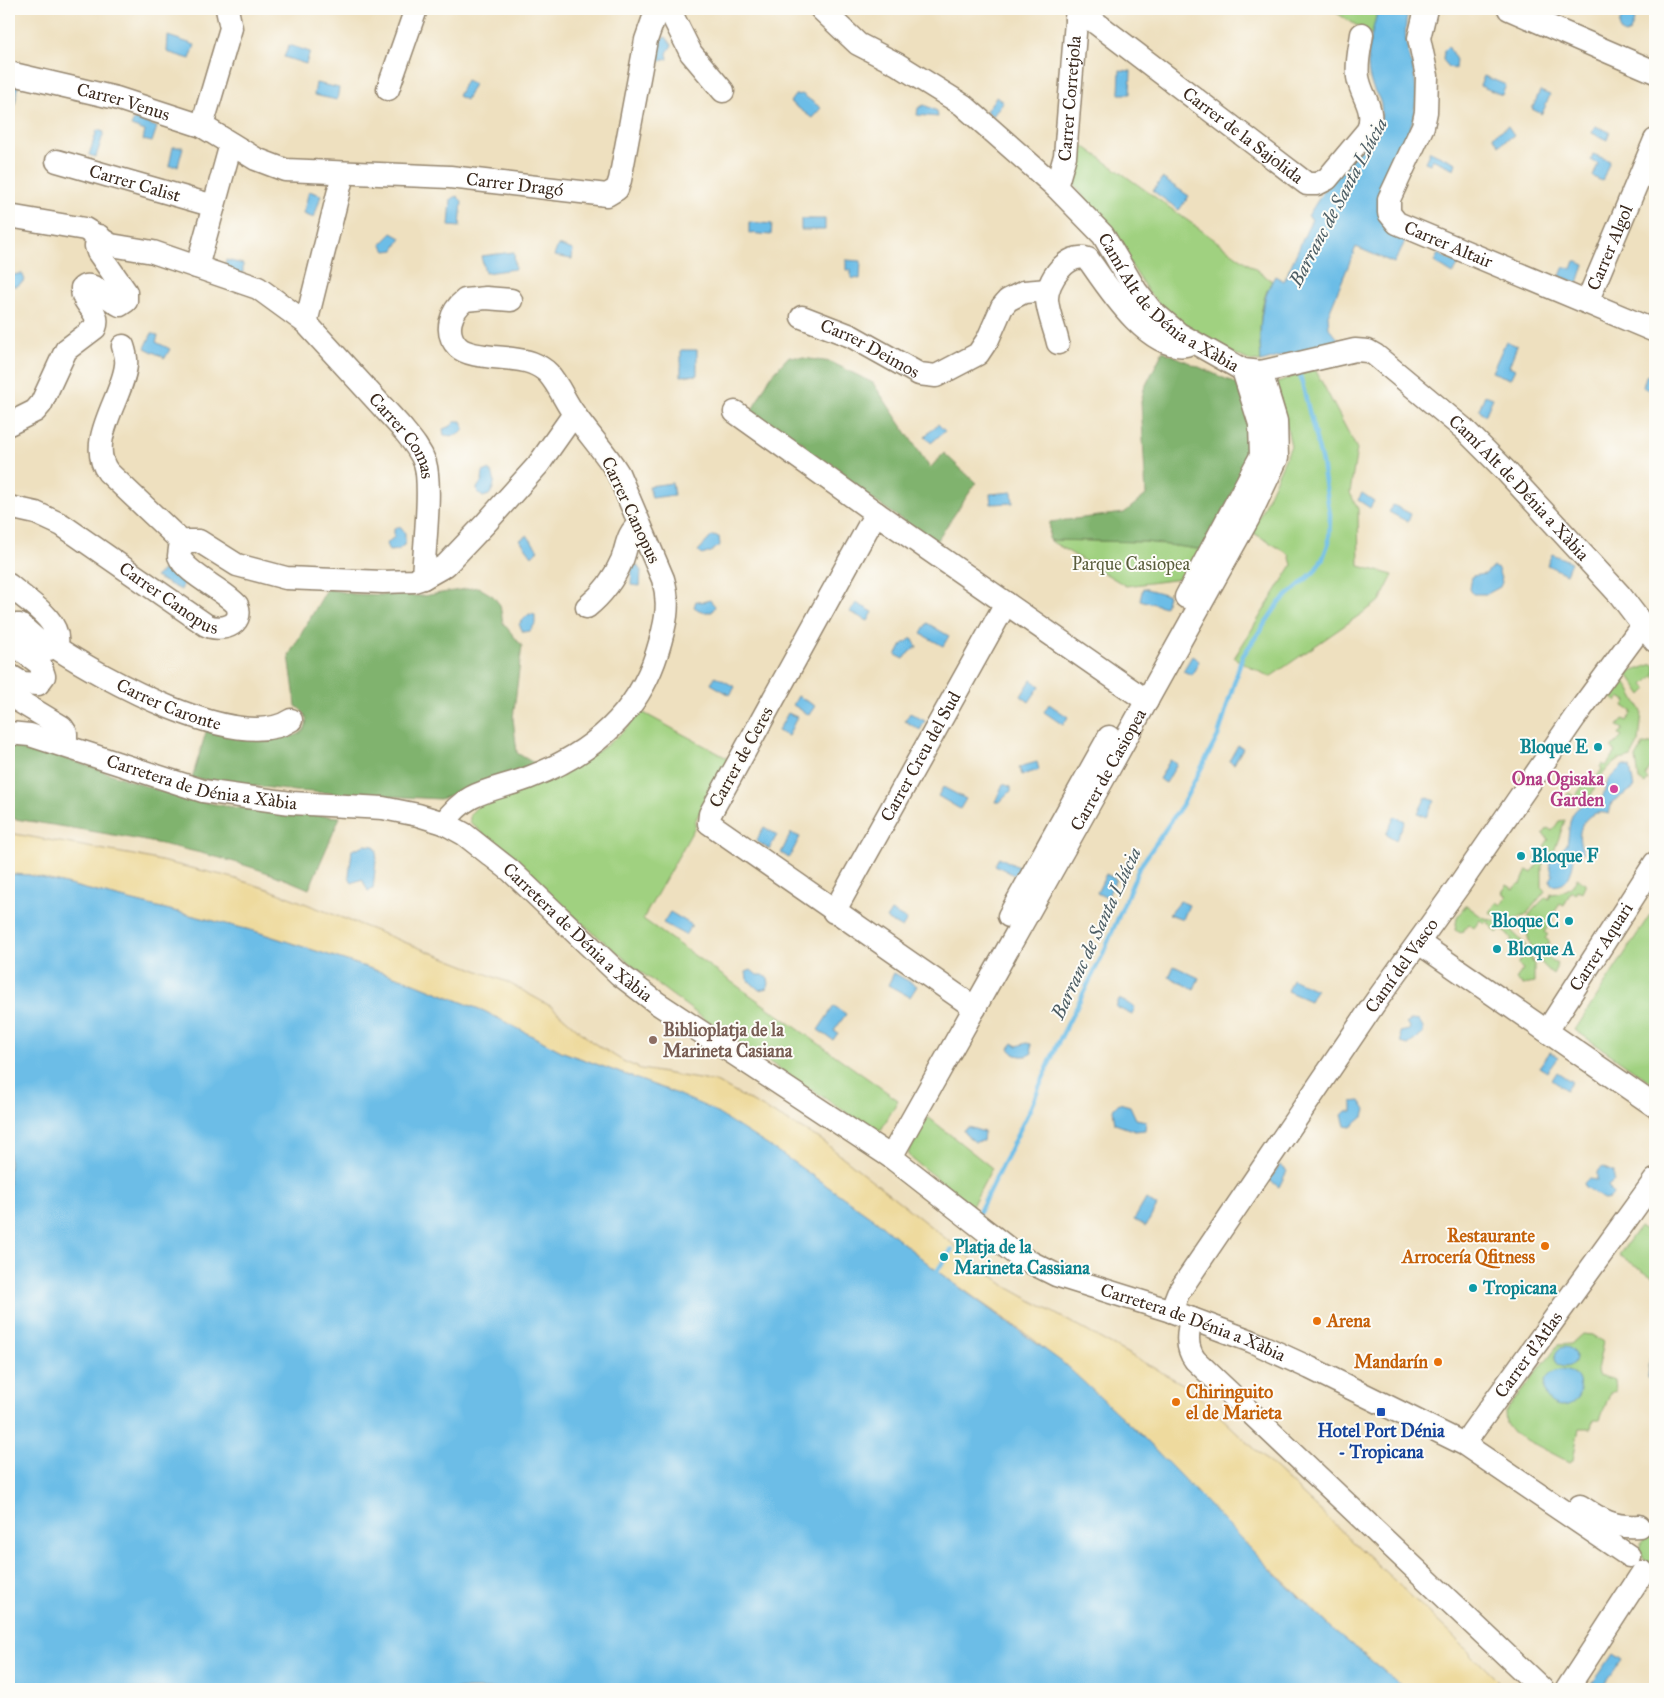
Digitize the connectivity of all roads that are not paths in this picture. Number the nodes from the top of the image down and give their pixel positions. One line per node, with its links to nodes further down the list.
1 (227, 9): 14 (street)
2 (416, 9): 12 (street)
3 (657, 9): 18 (street, Carrer Dragó)
4 (669, 9): 13 (street)
5 (821, 9): 19 (street, Camí Alt de Dénia a Xàbia)
6 (1426, 9): 26 (street, Carrer Altair)
7 (1509, 9): 10 (street)
8 (1077, 14): 9 (street, Carrer de la Sajolida); 19 (street, Carrer Corretjola)
9 (1362, 34)
10 (1655, 72)
11 (9, 73): 14 (street, Carrer Venus)
12 (388, 89)
13 (723, 91)
14 (202, 126): 16 (street, Carrer Venus)
15 (1655, 140): 26 (street, Carrer Algol)
16 (231, 144): 18 (street, Carrer Dragó); 20 (street)
17 (58, 161): 20 (street, Carrer Calist)
18 (344, 174): 28 (street)
19 (1056, 187): 31 (street, Camí Alt de Dénia a Xàbia)
20 (214, 206): 23 (street)
21 (9, 216): 22 (street)
22 (99, 236): 23 (street); 36 (street)
23 (197, 267): 28 (street, Carrer Comas)
24 (1048, 290): 27 (street, Carrer Deimos); 30 (street); 31 (street)
25 (511, 300): 35 (street, Carrer Canopus)
26 (1587, 302): 29 (street, Carrer Altair)
27 (802, 317)
28 (306, 323): 41 (street, Carrer Comas)
29 (1655, 331)
30 (1058, 342)
31 (1193, 343): 33 (street, Camí Alt de Dénia a Xàbia)
32 (123, 346): 40 (street)
33 (1259, 371): 46 (street, Camí Alt de Dénia a Xàbia); 51 (street, Carrer de Casiopea)
34 (734, 412): 38 (street)
35 (574, 414): 39 (street, Carrer Canopus); 41 (street)
36 (9, 424)
37 (9, 507): 40 (street, Carrer Canopus)
38 (876, 513): 43 (street); 58 (street, Carrer de Ceres)
39 (639, 525): 44 (street); 55 (street, Carrer Canopus)
40 (184, 544): 41 (street)
41 (423, 578)
42 (9, 586): 48 (street)
43 (1006, 603): 51 (street); 58 (street, Carrer Creu del Sud)
44 (587, 607)
45 (9, 628): 48 (street)
46 (1649, 634): 59 (street, Camí del Vasco)
47 (9, 641): 49 (street)
48 (55, 647): 52 (street, Carrer Caronte)
49 (9, 675)
50 (9, 695): 54 (street)
51 (1141, 697): 60 (street, Carrer de Casiopea)
52 (291, 720)
53 (9, 733): 54 (street, Carretera de Dénia a Xàbia)
54 (66, 746): 55 (street, Carretera de Dénia a Xàbia)
55 (444, 823): 63 (street, Carretera de Dénia a Xàbia)
56 (1655, 863): 57 (street, Carrer Aquari)
57 (1648, 890): 61 (street, Carrer Aquari)
58 (834, 912): 60 (street, Carrer de Ceres)
59 (1419, 943): 61 (street); 65 (street, Camí del Vasco)
60 (969, 1004): 63 (street, Carrer de Casiopea)
61 (1546, 1031): 62 (street)
62 (1655, 1106)
63 (885, 1154): 65 (street, Carretera de Dénia a Xàbia)
64 (1655, 1180): 68 (street, Carrer d'Atlas)
65 (1171, 1311): 66 (street, Carretera de Dénia a Xàbia)
66 (1192, 1319): 67 (street, Carretera de Dénia a Xàbia); 72 (street)
67 (1390, 1408): 68 (street, Carretera de Dénia a Xàbia); 70 (street, Carretera de Dénia a Xàbia)
68 (1471, 1434): 69 (street, Carretera de Dénia a Xàbia)
69 (1647, 1523): 70 (street)
70 (1629, 1556): 71 (street, Carretera de Dénia a Xàbia)
71 (1652, 1575): 73 (street)
72 (1542, 1689)
73 (1567, 1689)

